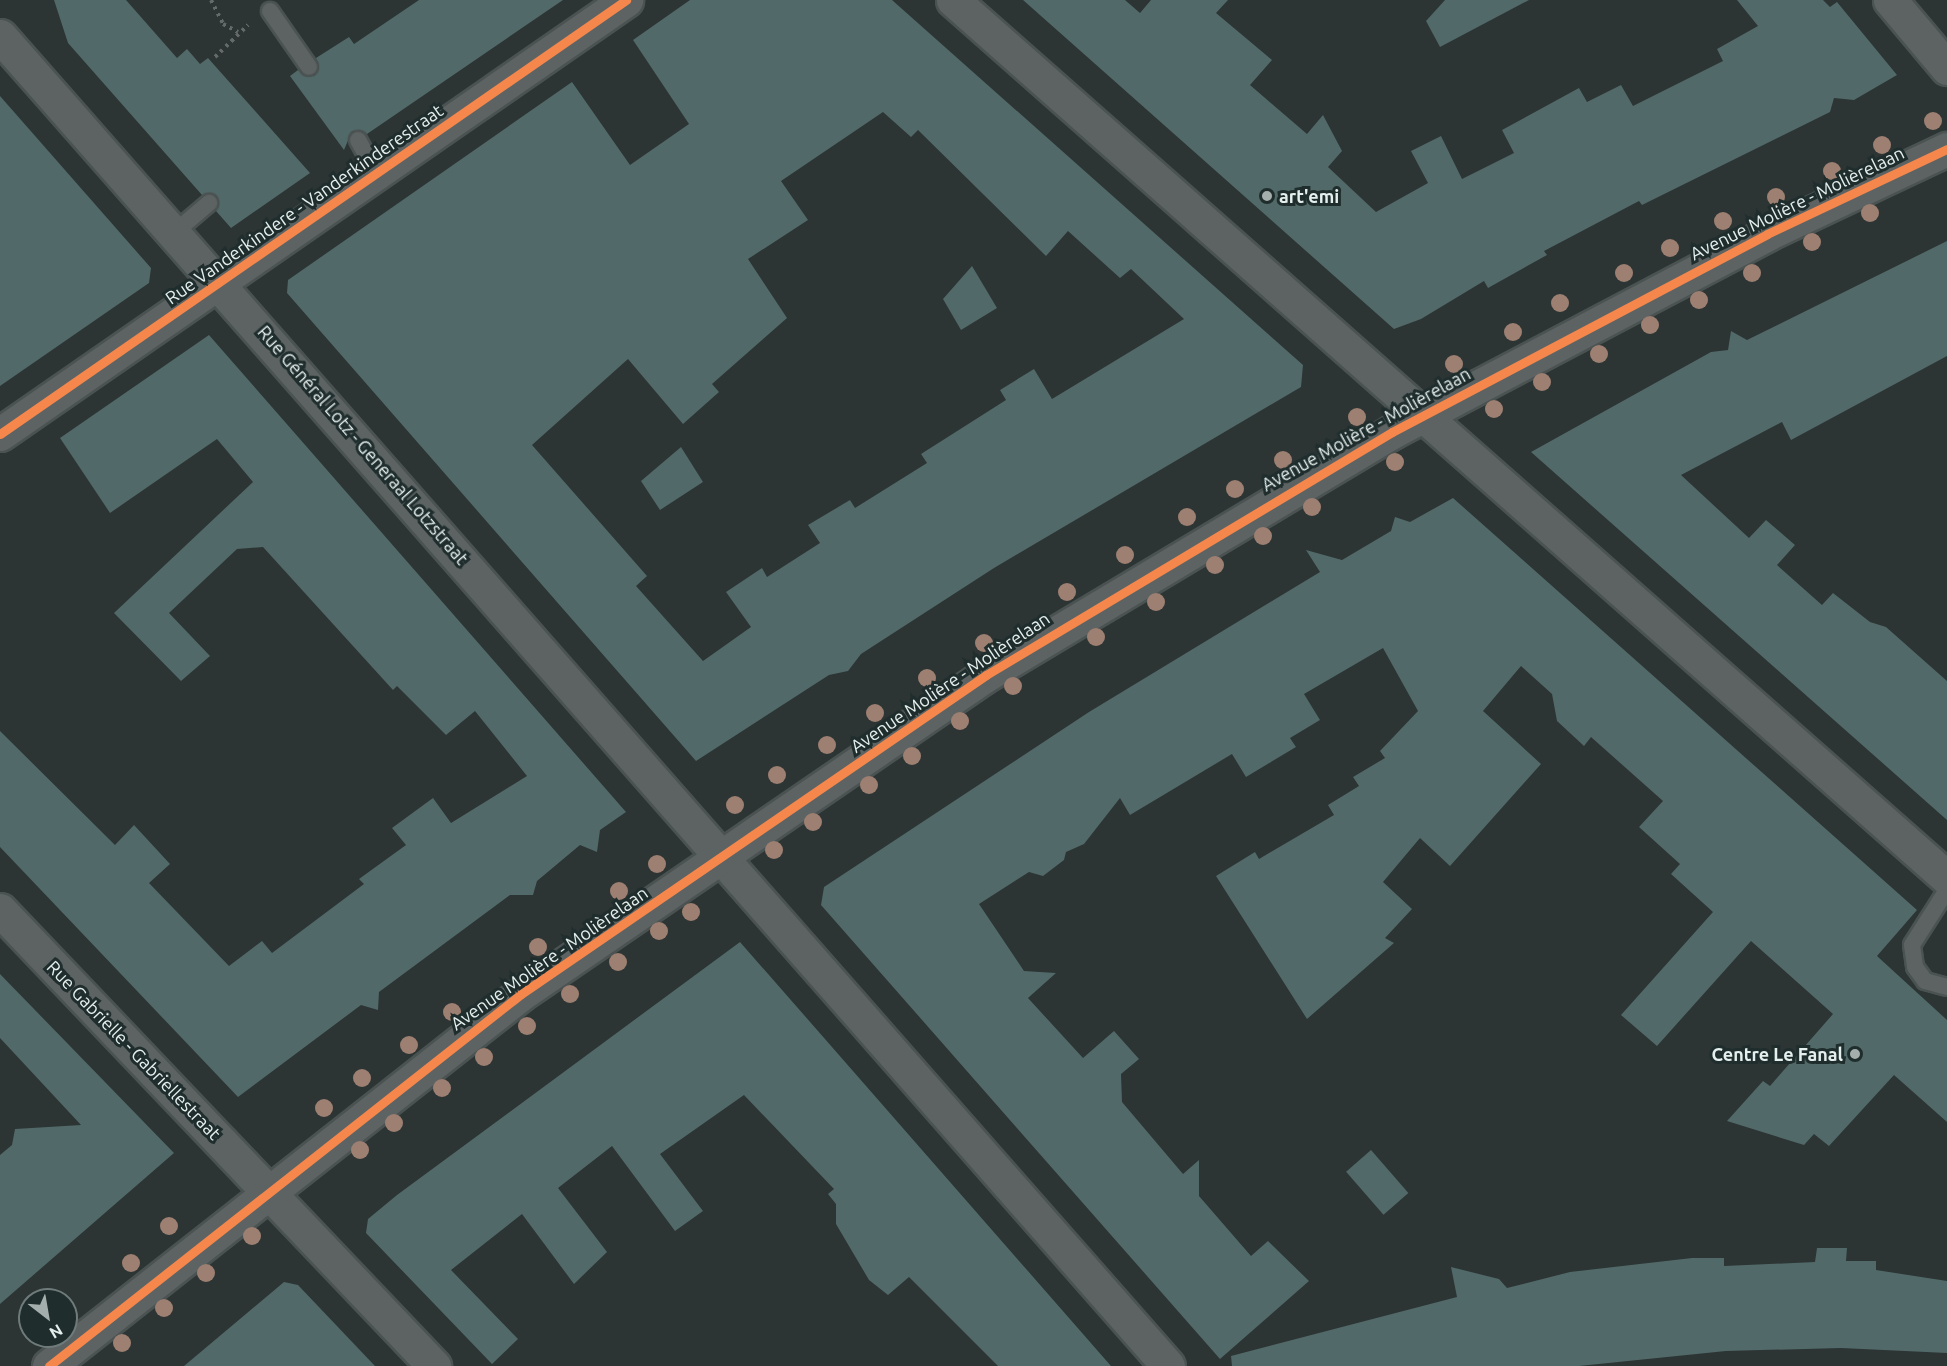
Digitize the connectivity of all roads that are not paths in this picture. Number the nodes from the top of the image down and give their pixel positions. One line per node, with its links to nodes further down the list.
1 (626, 0): 10 (street, Rue Vanderkindere - Vanderkinderestraat)
2 (953, 0): 14 (street)
3 (1890, 0): 7 (street)
4 (270, 11): 6 (lane)
5 (0, 36): 12 (street, Rue Général Lotz - Generaal Lotzstraat)
6 (309, 67)
7 (1947, 68)
8 (358, 140): 10 (lane)
9 (1947, 149): 14 (street, Avenue Molière - Molièrelaan)
10 (377, 174): 13 (street, Rue Vanderkindere - Vanderkinderestraat)
11 (209, 203): 12 (lane)
12 (174, 232): 13 (street, Rue Général Lotz - Generaal Lotzstraat)
13 (220, 282): 15 (street, Rue Vanderkindere - Vanderkinderestraat); 16 (street, Rue Général Lotz - Generaal Lotzstraat)
14 (1423, 416): 16 (street, Avenue Molière - Molièrelaan); 17 (street)
15 (0, 434)
16 (721, 857): 21 (street, Avenue Molière - Molièrelaan); 24 (street, Rue Général Lotz - Generaal Lotzstraat)
17 (1947, 878)
18 (1947, 890): 20 (lane)
19 (0, 910): 21 (street, Rue Gabrielle - Gabriellestraat)
20 (1947, 987)
21 (268, 1190): 22 (street, Avenue Molière - Molièrelaan); 23 (street, Rue Gabrielle - Gabriellestraat)
22 (49, 1366)
23 (434, 1366)
24 (1168, 1366)

